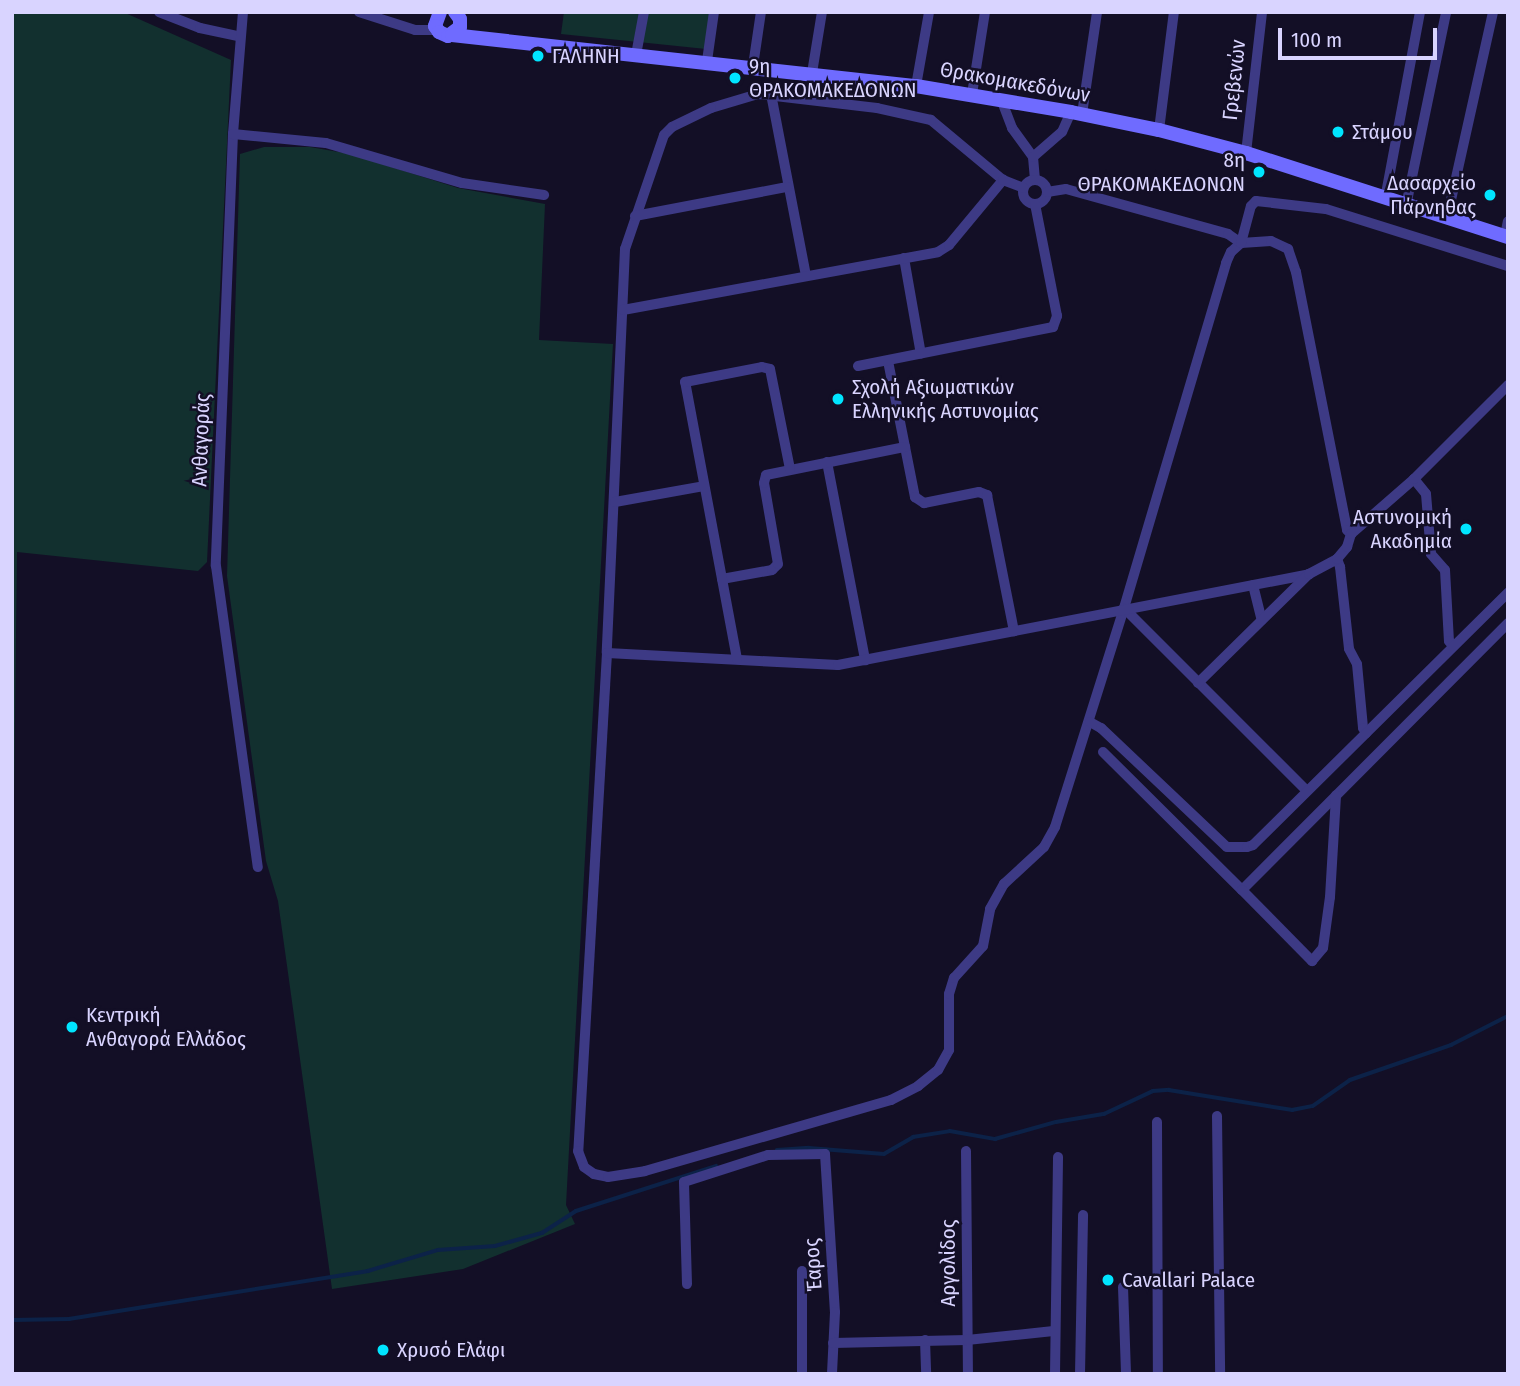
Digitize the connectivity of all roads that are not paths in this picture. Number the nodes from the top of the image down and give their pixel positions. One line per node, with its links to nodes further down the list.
1 (159, 12): 18 (street)
2 (243, 12): 18 (street, Ανθαγοράς)
3 (644, 12): 20 (street)
4 (714, 12): 21 (street)
5 (761, 12): 22 (street)
6 (822, 12): 24 (street)
7 (929, 12): 26 (street)
8 (985, 12): 28 (street)
9 (1097, 12): 30 (street)
10 (1174, 12): 31 (street)
11 (1262, 12): 33 (street, Γρεβενών)
12 (1420, 12): 23 (street)
13 (1446, 12): 25 (street)
14 (1493, 12): 45 (street)
15 (366, 14): 17 (street)
16 (458, 16): 17 (main road, Θρακομακεδόνων); 19 (main road, Θρακομακεδόνων)
17 (440, 22): 19 (main road, Θρακομακεδόνων)
18 (239, 36): 32 (street, Ανθαγοράς)
19 (501, 39): 20 (main road, Θρακομακεδόνων)
20 (636, 55): 21 (main road, Θρακομακεδόνων)
21 (707, 61): 22 (main road, Θρακομακεδόνων)
22 (753, 66): 24 (main road, Θρακομακεδόνων)
23 (1409, 71): 25 (street); 41 (street)
24 (812, 73): 26 (main road, Θρακομακεδόνων)
25 (1433, 78): 43 (street)
26 (916, 86): 28 (main road, Θρακομακεδόνων)
27 (771, 94): 35 (street); 37 (street); 44 (street)
28 (972, 94): 29 (main road, Θρακομακεδόνων)
29 (1001, 99): 30 (main road, Θρακομακεδόνων); 34 (street)
30 (1076, 113): 31 (main road, Θρακομακεδόνων); 34 (street)
31 (1159, 130): 33 (main road, Θρακομακεδόνων)
32 (233, 134): 40 (street); 82 (street, Ανθαγοράς)
33 (1246, 153): 41 (main road, Θρακομακεδόνων)
34 (1033, 157): 36 (street)
35 (1003, 180): 38 (street); 48 (street)
36 (1035, 180): 38 (street); 39 (street)
37 (787, 187): 44 (street); 50 (street)
38 (1024, 188): 42 (street)
39 (1047, 192): 42 (street); 47 (street)
40 (544, 195)
41 (1385, 199): 43 (main road, Θρακομακεδόνων)
42 (1035, 204): 52 (street)
43 (1406, 206): 45 (main road, Θρακομακεδόνων)
44 (635, 216): 51 (street)
45 (1447, 218): 46 (main road, Θρακομακεδόνων)
46 (1507, 231)
47 (1241, 243): 49 (street); 62 (street); 68 (street)
48 (904, 258): 50 (street); 52 (street)
49 (1508, 266)
50 (806, 276): 51 (street)
51 (623, 310): 61 (street)
52 (921, 354): 53 (street)
53 (888, 360): 54 (street); 56 (street)
54 (858, 366)
55 (1507, 388): 59 (street)
56 (905, 447): 57 (street); 71 (street)
57 (827, 462): 58 (street); 75 (street)
58 (790, 469): 60 (street); 65 (street)
59 (1414, 479): 62 (street); 72 (street)
60 (704, 486): 61 (street); 65 (street)
61 (615, 502): 73 (street)
62 (1351, 534): 63 (street)
63 (1337, 559): 64 (street); 78 (street)
64 (1309, 574): 66 (street); 69 (street)
65 (722, 579): 74 (street)
66 (1253, 584): 68 (street); 69 (street)
67 (1508, 593): 72 (street)
68 (1124, 608): 71 (street); 76 (street); 77 (street)
69 (1262, 620): 76 (street)
70 (1508, 623): 81 (street)
71 (1014, 631): 75 (street)
72 (1453, 646): 78 (street)
73 (607, 653): 74 (street); 77 (street)
74 (737, 659): 75 (street)
75 (865, 660)
76 (1198, 682): 80 (street)
77 (1090, 722): 80 (street)
78 (1366, 733): 80 (street)
79 (1102, 752): 83 (street)
80 (1306, 790)
81 (1336, 795): 83 (street); 83 (street)
82 (258, 867)
83 (1242, 890)
84 (1217, 1116): 104 (street)
85 (1157, 1122): 103 (street)
86 (966, 1151): 94 (street, Αργολίδος)
87 (1058, 1157): 92 (street)
88 (1083, 1215): 101 (street)
89 (802, 1271): 96 (street)
90 (687, 1284): 95 (street, Έαρος)
91 (1124, 1287): 102 (street)
92 (1054, 1331): 94 (street); 100 (street)
93 (925, 1340): 94 (street); 95 (street); 98 (street)
94 (967, 1340): 99 (street, Αργολίδος)
95 (833, 1343): 97 (street, Έαρος)
96 (802, 1374)
97 (832, 1374)
98 (926, 1374)
99 (968, 1374)
100 (1055, 1374)
101 (1080, 1374)
102 (1126, 1374)
103 (1158, 1374)
104 (1220, 1374)

